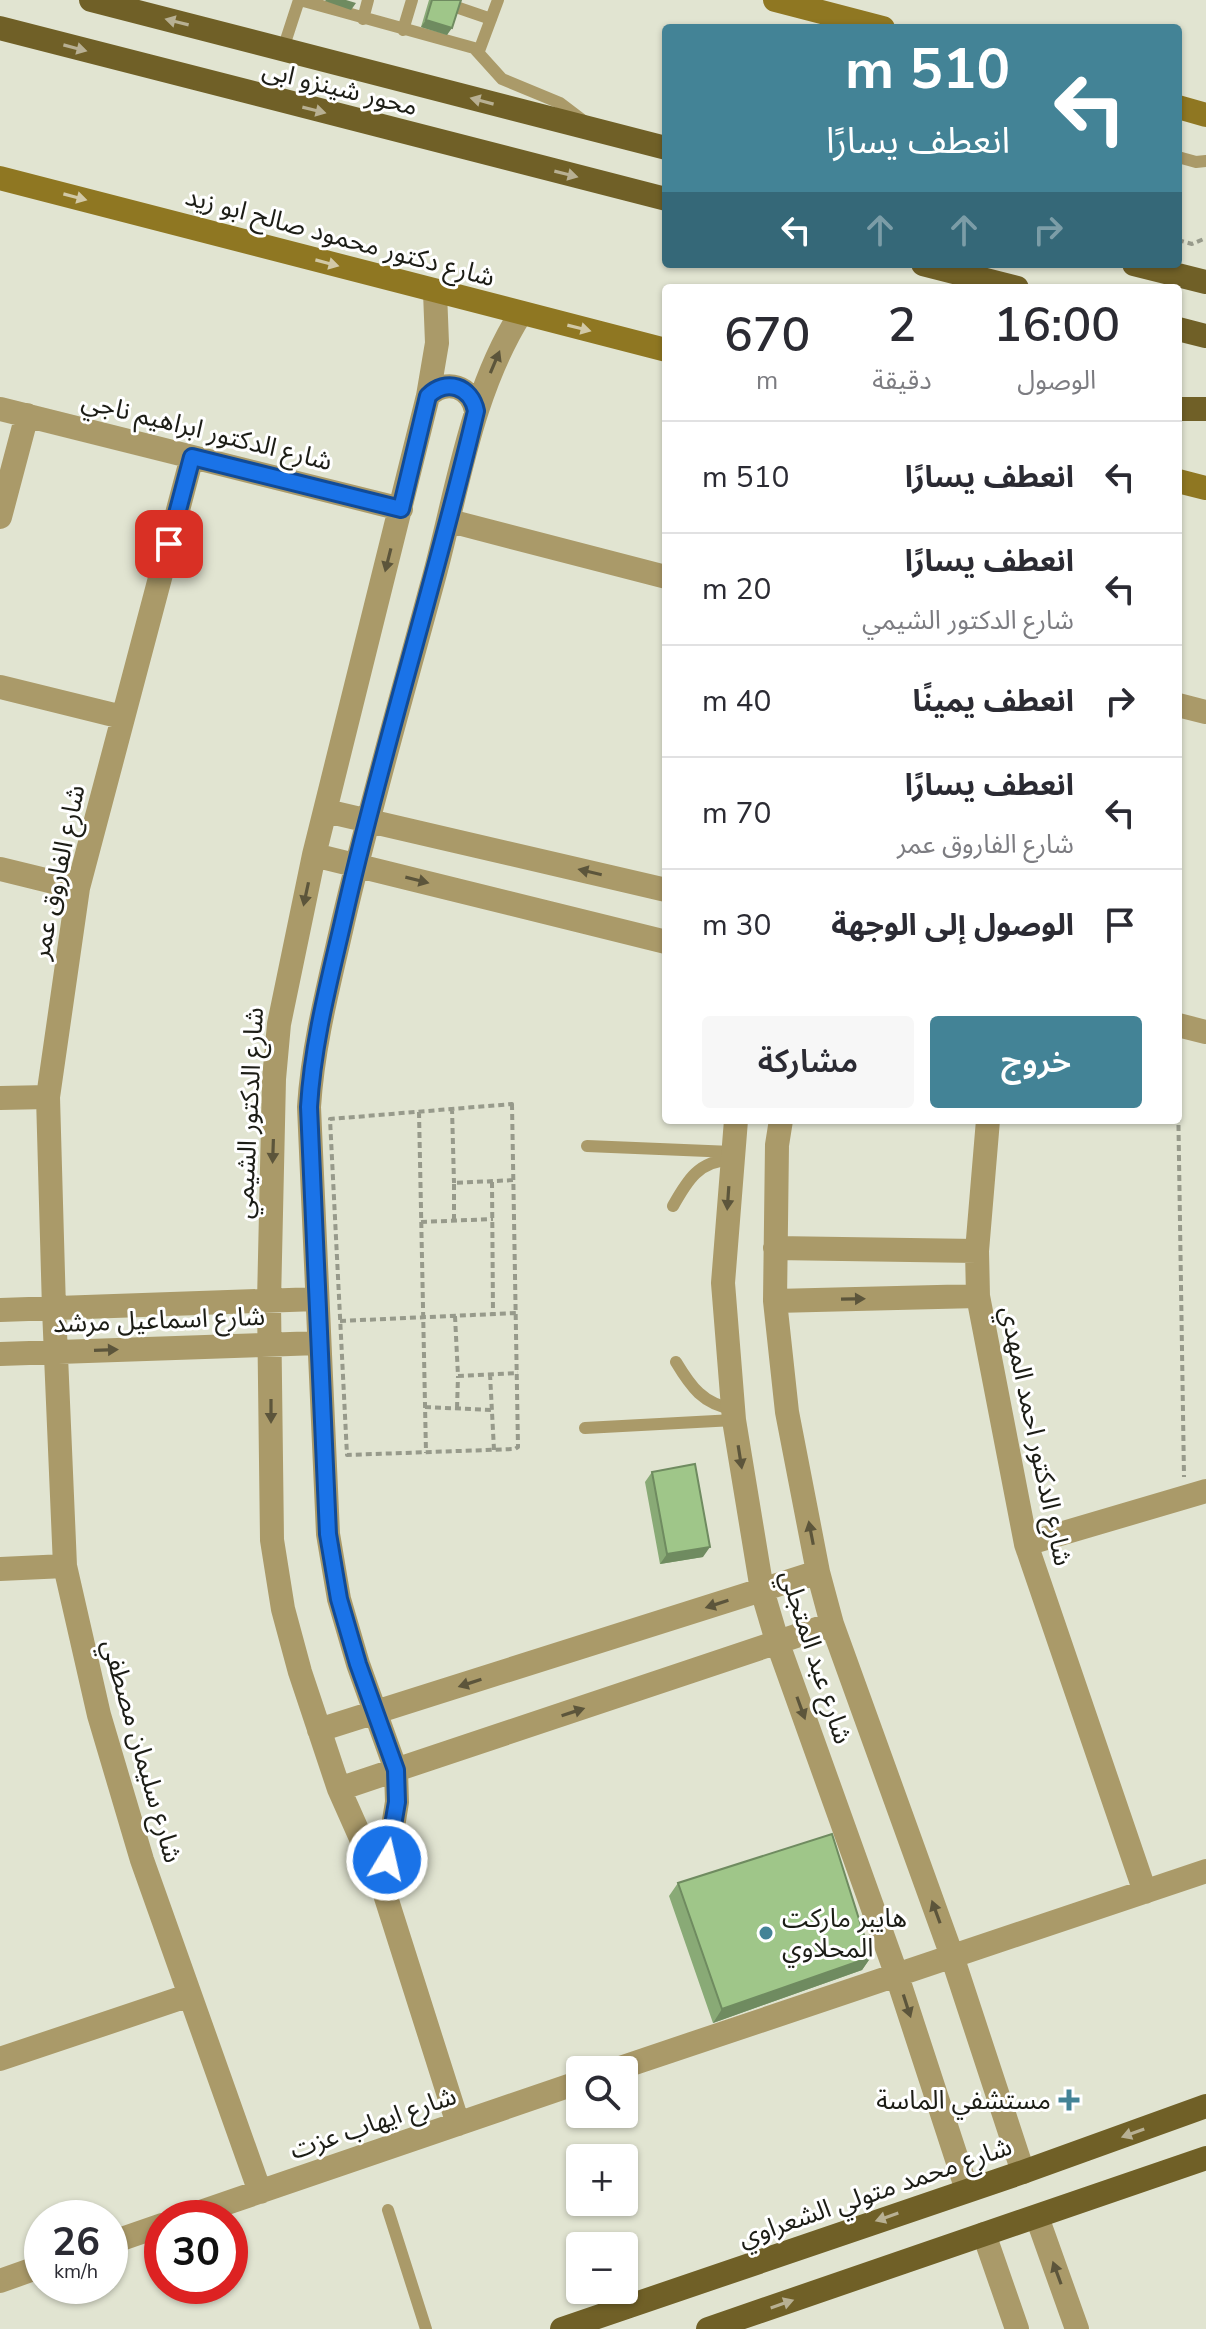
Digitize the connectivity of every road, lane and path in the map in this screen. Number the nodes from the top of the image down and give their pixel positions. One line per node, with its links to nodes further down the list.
1 (91, 0): 13 (main road, محور شينزو ابى, one-way to 1)
2 (299, 0): 8 (lane); 13 (lane)
3 (368, 0): 8 (lane)
4 (412, 0): 12 (lane)
5 (498, 0): 9 (lane)
6 (775, 0): 10 (street)
7 (456, 7): 9 (lane)
8 (363, 19): 12 (lane)
9 (491, 19): 14 (lane)
10 (868, 24)
11 (0, 28): 22 (main road, محور شينزو ابى, one-way to 22)
12 (403, 30): 14 (lane)
13 (283, 49): 17 (main road, محور شينزو ابى, one-way to 13)
14 (479, 51): 17 (lane)
15 (1182, 108): 16 (street)
16 (1206, 115)
17 (589, 128): 18 (main road, محور شينزو ابى)
18 (662, 147)
19 (1182, 158): 20 (lane)
20 (1206, 161)
21 (0, 178): 29 (street, شارع دكتور محمود صالح ابو زيد, one-way to 29)
22 (662, 198)
23 (1206, 238): 24 (path)
24 (1182, 241)
25 (939, 268): 28 (main road)
26 (1150, 268): 27 (main road)
27 (1206, 282)
28 (1001, 284)
29 (435, 292): 30 (street, شارع دكتور محمود صالح ابو زيد); 34 (street, شارع الدكتور الشيمي)
30 (521, 313): 33 (street, شارع دكتور محمود صالح ابو زيد, one-way to 33); 38 (street, شارع الدكتور الشيمي, one-way to 30)
31 (1182, 330): 32 (main road)
32 (1206, 336)
33 (662, 349)
34 (428, 396): 38 (street); 41 (street, شارع الدكتور الشيمي)
35 (0, 409): 39 (street, شارع الدكتور ابراهيم ناجي)
36 (1182, 409): 37 (main road)
37 (1206, 409)
38 (476, 411): 43 (street, شارع الدكتور الشيمي)
39 (27, 415): 40 (street, شارع الدكتور ابراهيم ناجي); 42 (street)
40 (192, 457): 41 (street, شارع الدكتور ابراهيم ناجي); 48 (street, شارع الفاروق عمر)
41 (401, 509): 49 (street, شارع الدكتور الشيمي, one-way to 49)
42 (0, 517)
43 (450, 521): 44 (street); 50 (street, شارع الدكتور الشيمي)
44 (662, 576)
45 (0, 687): 48 (street)
46 (1182, 706): 47 (street)
47 (1206, 712)
48 (122, 717): 54 (street, شارع الفاروق عمر)
49 (326, 811): 50 (street); 51 (street, شارع الدكتور الشيمي)
50 (367, 821): 52 (street, شارع الدكتور الشيمي); 55 (street, one-way to 50)
51 (314, 855): 52 (street); 80 (street, شارع الدكتور الشيمي, one-way to 80)
52 (356, 864): 56 (street, one-way to 56); 87 (street, شارع الدكتور الشيمي)
53 (0, 869): 54 (street)
54 (78, 888): 59 (street, شارع الفاروق عمر)
55 (662, 889)
56 (662, 941)
57 (1182, 1026): 58 (street)
58 (1206, 1032)
59 (48, 1097): 60 (street); 81 (street, شارع الفاروق عمر)
60 (0, 1098)
61 (452, 1108): 62 (path); 69 (path); 71 (path)
62 (419, 1110): 75 (path); 87 (path)
63 (735, 1124): 68 (street, شارع عبد المتجلي)
64 (780, 1124): 76 (street, شارع عبد المتجلي)
65 (988, 1124): 77 (street, شارع الدكتور احمد المهدي)
66 (1179, 1124): 102 (path)
67 (587, 1146): 68 (lane)
68 (731, 1156): 72 (lane); 98 (street, شارع عبد المتجلي, one-way to 98)
69 (515, 1180): 70 (path); 83 (path)
70 (492, 1182): 71 (path); 73 (path)
71 (454, 1183): 74 (path)
72 (673, 1206)
73 (493, 1219): 74 (path); 84 (path)
74 (454, 1220): 75 (path)
75 (421, 1222): 86 (path)
76 (775, 1248): 77 (street); 79 (street, شارع عبد المتجلي)
77 (977, 1251): 78 (street, شارع الدكتور احمد المهدي)
78 (978, 1296): 79 (street, one-way to 78); 103 (street, شارع الدكتور احمد المهدي)
79 (775, 1301): 106 (street, شارع عبد المتجلي, one-way to 79)
80 (269, 1302): 81 (street, شارع اسماعيل مرشد); 87 (street, شارع اسماعيل مرشد); 88 (street, شارع الدكتور الشيمي)
81 (54, 1309): 82 (street, شارع اسماعيل مرشد); 89 (street, شارع سليمان مصطفي)
82 (0, 1310)
83 (517, 1313): 84 (path); 92 (path)
84 (493, 1314): 85 (path)
85 (455, 1316): 86 (path); 94 (path)
86 (423, 1317): 87 (path); 95 (path)
87 (323, 1321): 88 (street, شارع اسماعيل مرشد); 101 (path); 110 (street, شارع الدكتور الشيمي)
88 (271, 1345): 89 (street, شارع اسماعيل مرشد, one-way to 88); 111 (street, شارع الدكتور الشيمي, one-way to 111)
89 (56, 1351): 90 (street, شارع اسماعيل مرشد); 104 (street, شارع سليمان مصطفي)
90 (0, 1354)
91 (676, 1362): 98 (lane)
92 (518, 1373): 93 (path); 100 (path)
93 (490, 1374): 94 (path); 97 (path)
94 (458, 1376): 96 (path)
95 (425, 1407): 96 (path); 101 (path)
96 (457, 1408): 97 (path)
97 (492, 1410): 100 (path)
98 (734, 1414): 99 (lane); 107 (street, شارع عبد المتجلي, one-way to 107)
99 (585, 1428)
100 (494, 1450): 101 (path)
101 (426, 1453)
102 (1195, 1494): 103 (street)
103 (1026, 1544): 116 (street, شارع الدكتور احمد المهدي)
104 (65, 1566): 105 (street); 119 (street, شارع سليمان مصطفي)
105 (0, 1569)
106 (818, 1572): 107 (street); 108 (street, شارع عبد المتجلي)
107 (762, 1590): 109 (street, شارع عبد المتجلي); 110 (street, one-way to 110)
108 (832, 1624): 109 (street); 117 (street, شارع عبد المتجلي, one-way to 108)
109 (778, 1644): 112 (street, one-way to 109); 118 (street, شارع عبد المتجلي, one-way to 118)
110 (375, 1712): 111 (street); 112 (street, شارع الدكتور الشيمي)
111 (319, 1730): 113 (street, شارع الدكتور الشيمي)
112 (396, 1770): 113 (street); 115 (street, شارع الدكتور الشيمي)
113 (339, 1789): 115 (street, شارع الدكتور الشيمي)
114 (1206, 1871): 116 (street)
115 (383, 1888): 124 (street, شارع الدكتور الشيمي)
116 (1145, 1892): 117 (street)
117 (952, 1956): 118 (street); 126 (street, شارع عبد المتجلي)
118 (896, 1973): 121 (street); 127 (street, شارع عبد المتجلي, one-way to 127)
119 (190, 1995): 120 (street); 128 (street, شارع سليمان مصطفي)
120 (0, 2059)
121 (638, 2062)
122 (566, 2087): 124 (street, شارع ايهاب عزت)
123 (1202, 2112): 126 (main road, شارع محمد متولي الشعراوي, one-way to 126)
124 (458, 2124): 128 (street, شارع ايهاب عزت)
125 (1206, 2158): 131 (main road)
126 (1023, 2172): 127 (main road, شارع محمد متولي الشعراوي)
127 (967, 2190): 136 (main road, شارع محمد متولي الشعراوي, one-way to 136)
128 (260, 2192): 129 (street, شارع ايهاب عزت)
129 (236, 2200)
130 (388, 2210): 135 (lane)
131 (1037, 2217): 132 (main road); 139 (street, one-way to 131)
132 (984, 2234): 137 (main road, one-way to 132); 138 (street)
133 (24, 2272): 134 (street)
134 (0, 2281)
135 (426, 2329)
136 (562, 2329)
137 (708, 2329)
138 (1017, 2329)
139 (1077, 2329)

